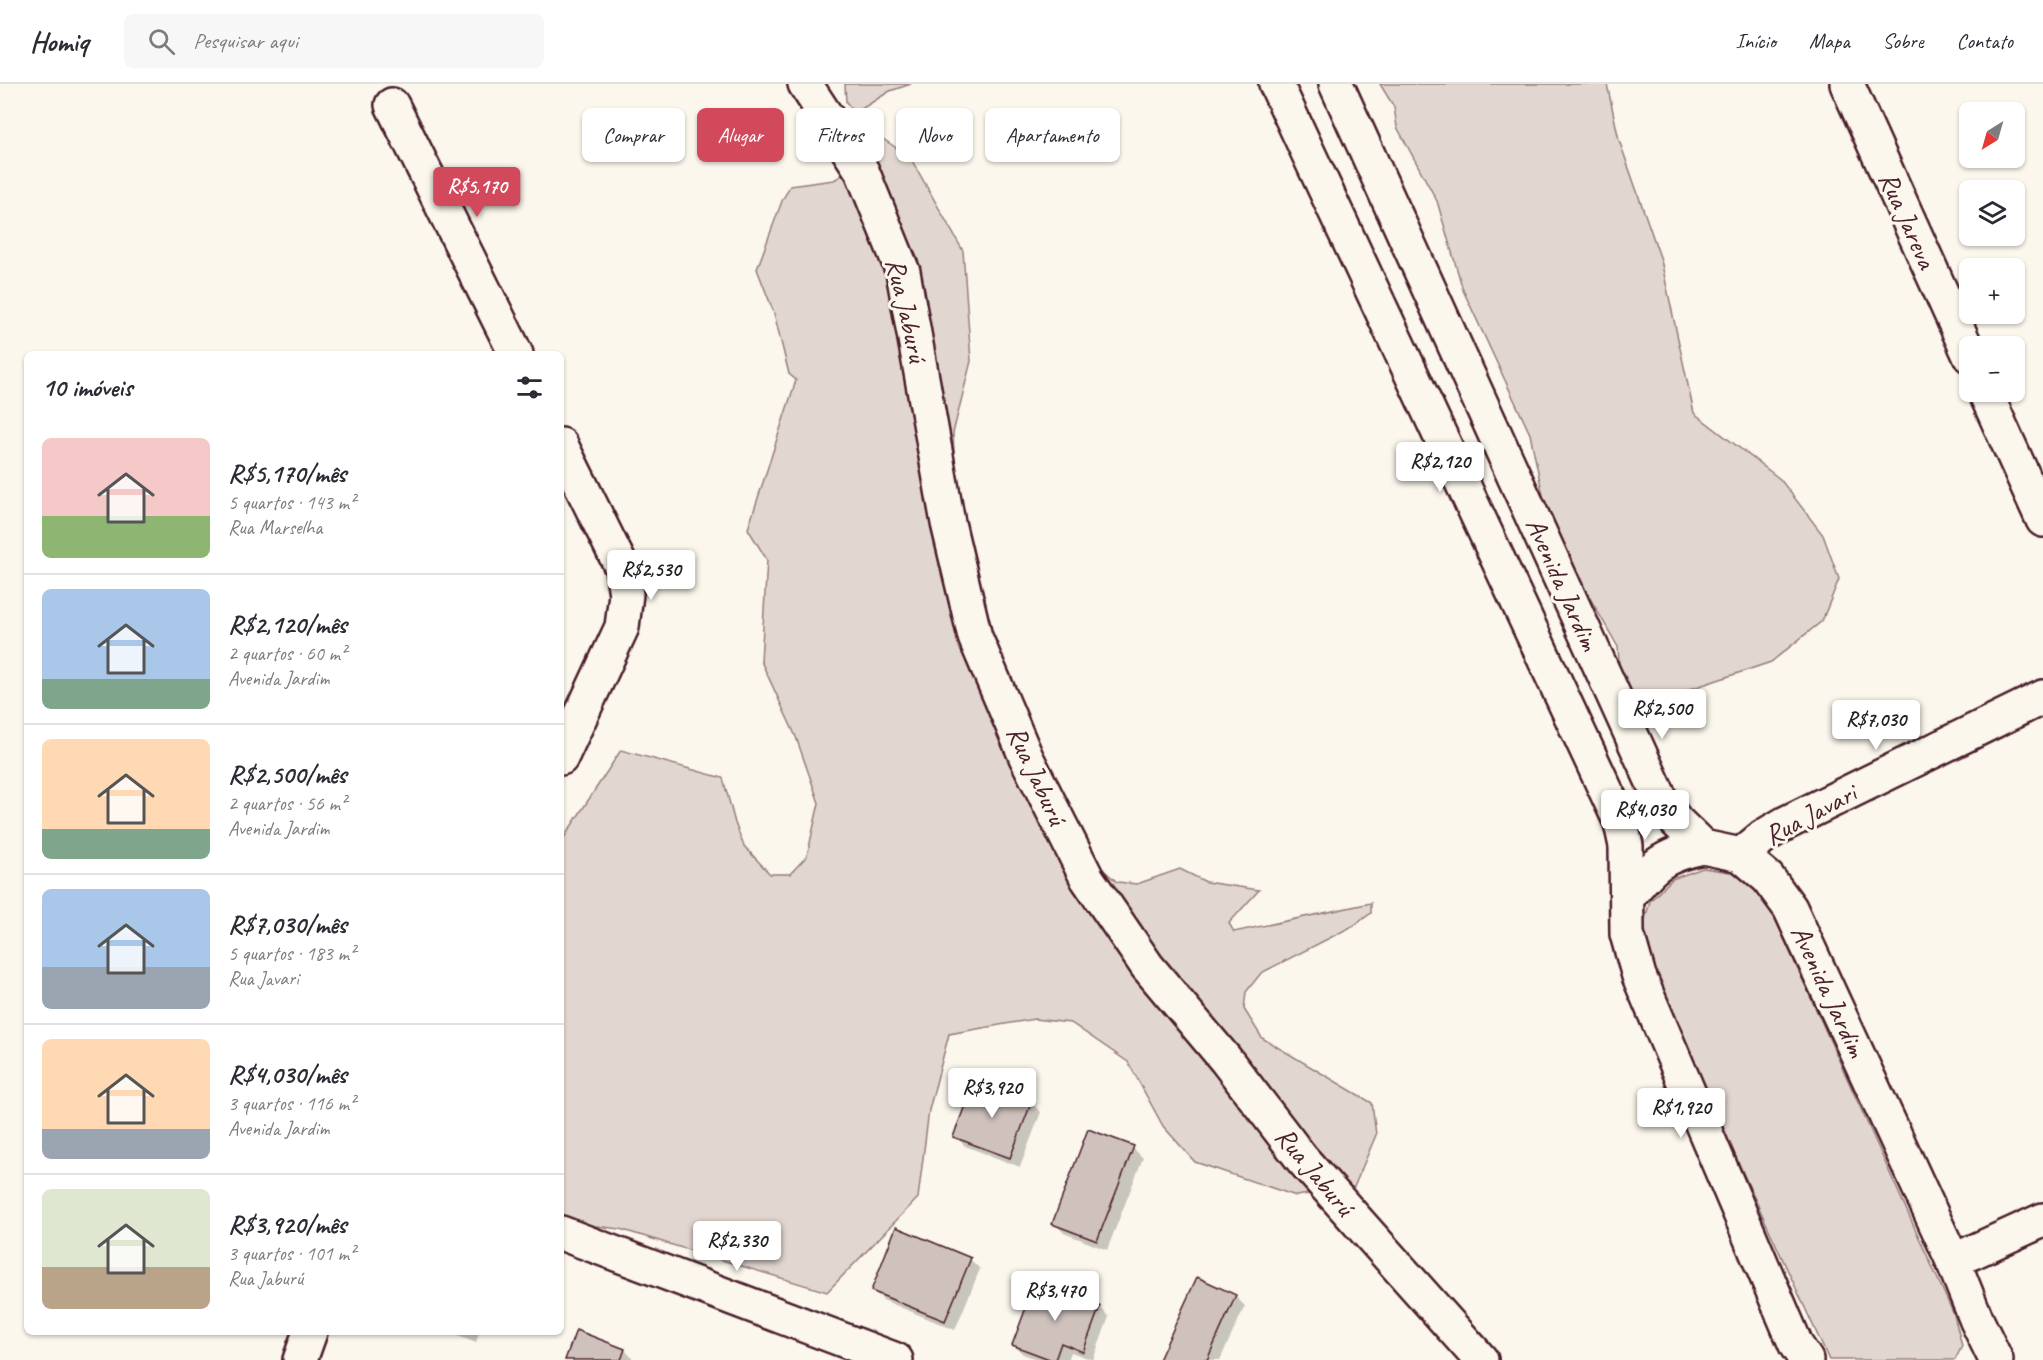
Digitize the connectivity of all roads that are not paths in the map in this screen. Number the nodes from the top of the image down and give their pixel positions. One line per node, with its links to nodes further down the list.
1 (805, 84): 23 (street, Rua Jaburú)
2 (1276, 84): 15 (street, Avenida Jardim)
3 (1336, 84): 13 (street, Avenida Jardim)
4 (1847, 84): 6 (street, Rua Jareva)
5 (392, 105): 7 (street)
6 (1961, 336)
7 (515, 351)
8 (1990, 402): 10 (street)
9 (564, 451): 12 (street)
10 (2043, 520)
11 (2043, 698): 14 (street, Rua Javari)
12 (564, 752)
13 (1703, 847): 14 (street, Avenida Jardim); 15 (street)
14 (1741, 855): 18 (street, Avenida Jardim)
15 (1627, 898): 24 (street, Avenida Jardim)
16 (2043, 1220): 18 (street)
17 (564, 1234): 22 (street)
18 (1953, 1261): 19 (street, Avenida Jardim)
19 (1977, 1321): 25 (street); 26 (street, Avenida Jardim)
20 (309, 1335): 21 (street)
21 (300, 1360)
22 (896, 1360)
23 (1481, 1360)
24 (1806, 1360)
25 (1973, 1360)
26 (1996, 1360)

